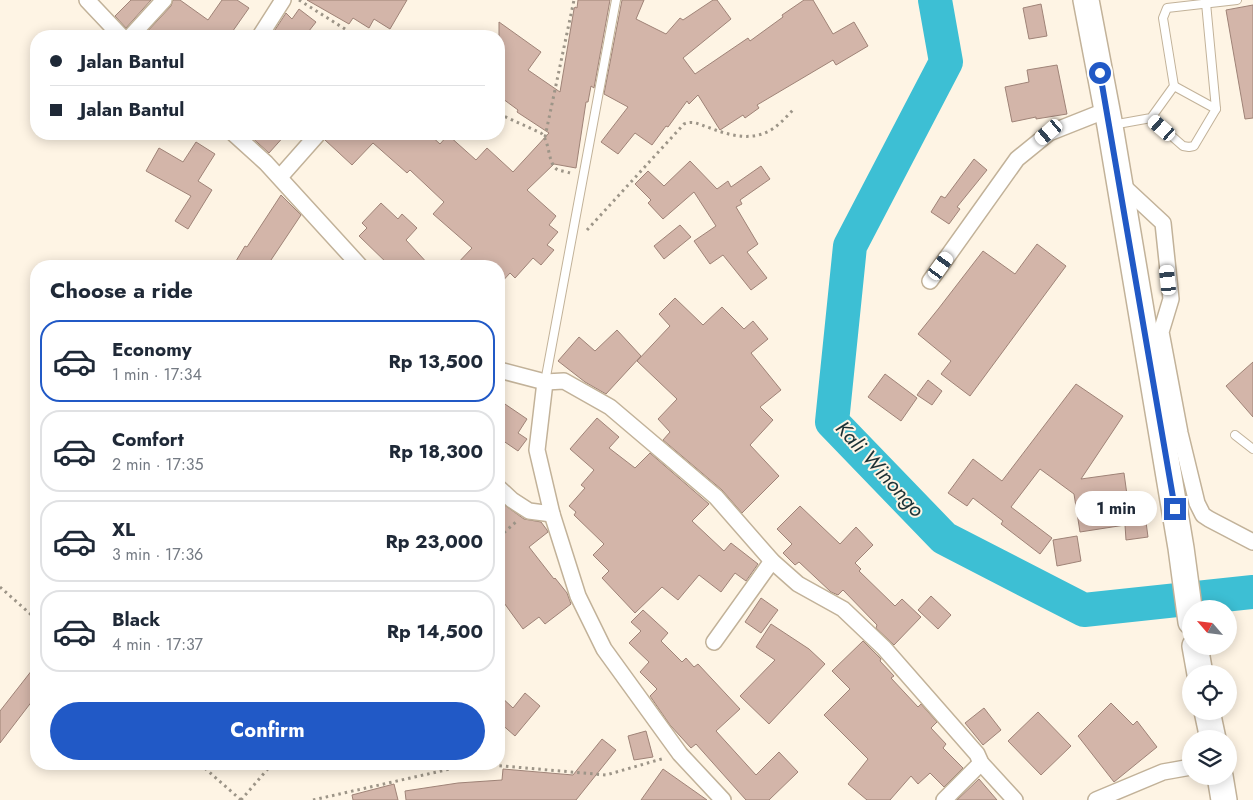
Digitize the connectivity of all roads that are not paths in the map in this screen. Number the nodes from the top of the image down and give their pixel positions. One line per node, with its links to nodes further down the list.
1 (87, 0): 8 (street)
2 (164, 0): 9 (street)
3 (283, 0): 10 (street)
4 (616, 0): 23 (lane)
5 (1086, 0): 13 (main road)
6 (1237, 0): 7 (lane)
7 (1206, 3): 11 (lane); 12 (lane)
8 (115, 30)
9 (137, 30)
10 (264, 30)
11 (1174, 86): 12 (lane); 14 (lane)
12 (1216, 109): 14 (lane)
13 (1109, 118): 14 (lane); 18 (main road); 20 (street)
14 (1151, 118)
15 (240, 140): 17 (street)
16 (313, 140): 17 (street)
17 (280, 177): 19 (street)
18 (1120, 182): 21 (main road); 21 (street)
19 (355, 260)
20 (930, 281)
21 (1153, 332): 28 (street); 30 (main road)
22 (505, 372): 23 (street)
23 (545, 382): 27 (street); 29 (street)
24 (1236, 435): 25 (lane)
25 (1253, 449)
26 (505, 494): 27 (street)
27 (552, 514): 35 (street)
28 (1253, 542)
29 (772, 561): 31 (street); 32 (street)
30 (1188, 600)
31 (714, 642)
32 (981, 763): 36 (street); 37 (street)
33 (1182, 769): 38 (street)
34 (1222, 785): 39 (main road)
35 (723, 800)
36 (944, 800)
37 (1015, 800)
38 (1096, 800)
39 (1224, 800)

